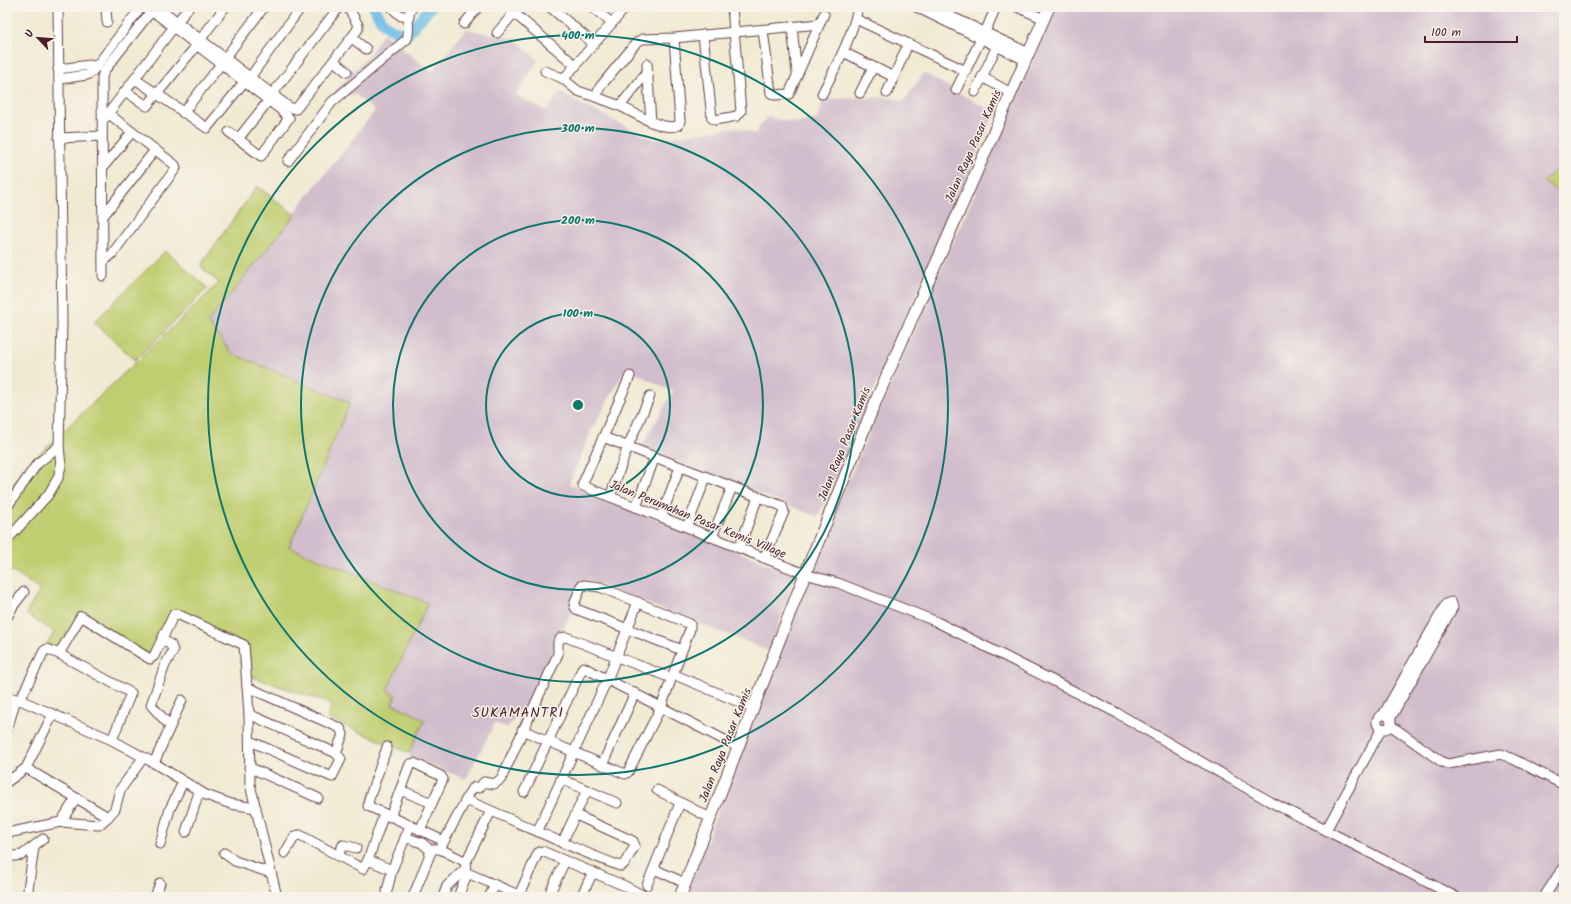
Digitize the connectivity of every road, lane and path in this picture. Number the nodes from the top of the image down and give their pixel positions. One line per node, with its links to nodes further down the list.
1 (58, 7): 54 (street)
2 (106, 7): 29 (street)
3 (141, 7): 52 (street)
4 (158, 7): 33 (street)
5 (188, 7): 33 (street)
6 (225, 7): 42 (street)
7 (264, 7): 49 (street)
8 (301, 7): 64 (street)
9 (339, 7): 73 (street)
10 (348, 7): 40 (street)
11 (391, 7): 26 (street)
12 (412, 7): 26 (street)
13 (478, 7): 30 (street)
14 (550, 7): 44 (street)
15 (592, 7): 31 (street)
16 (626, 7): 31 (street)
17 (732, 7): 36 (street)
18 (858, 7): 27 (street)
19 (916, 7): 39 (street)
20 (931, 7): 39 (street)
21 (996, 7): 39 (street)
22 (1017, 7): 28 (street)
23 (1049, 7): 28 (main road, Jalan Raya Pasar Kamis)
24 (513, 9): 37 (street); 51 (street)
25 (824, 14): 32 (street)
26 (408, 19): 85 (street)
27 (856, 19): 45 (street); 47 (street)
28 (1044, 19): 48 (main road, Jalan Raya Pasar Kamis)
29 (107, 22)
30 (464, 24)
31 (612, 24): 44 (street)
32 (819, 24): 34 (street); 58 (street)
33 (176, 25): 42 (street); 63 (street); 77 (street)
34 (792, 27): 35 (street); 58 (street)
35 (763, 30): 36 (street); 58 (street)
36 (734, 32): 38 (street); 38 (street)
37 (497, 33)
38 (703, 35): 41 (street)
39 (983, 35): 43 (street); 56 (street)
40 (352, 38): 46 (street); 50 (street)
41 (674, 38): 74 (street); 78 (street)
42 (199, 42): 49 (street); 72 (street)
43 (994, 42): 48 (street); 60 (street)
44 (594, 44): 51 (street)
45 (908, 44): 56 (street); 59 (street)
46 (366, 49)
47 (843, 52): 53 (street); 71 (street)
48 (1027, 57): 70 (main road, Jalan Raya Pasar Kamis)
49 (223, 61): 64 (street); 76 (street)
50 (334, 61): 57 (street); 73 (street)
51 (576, 66): 61 (street)
52 (97, 67): 54 (street); 62 (street)
53 (873, 67): 59 (street); 68 (street)
54 (58, 69): 62 (street)
55 (545, 71): 61 (street)
56 (966, 71): 65 (street)
57 (347, 72)
58 (797, 74)
59 (894, 77): 69 (street)
60 (982, 77): 67 (street); 70 (street)
61 (562, 78): 74 (street)
62 (59, 79): 82 (street)
63 (135, 79): 66 (street); 72 (street)
64 (248, 79): 73 (street); 76 (street)
65 (956, 90)
66 (125, 91): 72 (street); 77 (street)
67 (975, 92)
68 (860, 93)
69 (887, 93)
70 (1011, 93): 109 (main road, Jalan Raya Pasar Kamis)
71 (822, 94)
72 (157, 95): 76 (street)
73 (271, 97): 83 (street); 83 (street)
74 (596, 97): 75 (street)
75 (620, 106): 78 (street); 78 (street)
76 (183, 113)
77 (106, 117): 79 (street); 81 (street)
78 (651, 122)
79 (132, 132): 84 (street); 86 (street)
80 (230, 132): 83 (street)
81 (102, 136): 82 (street); 86 (street)
82 (59, 138): 93 (street)
83 (238, 139)
84 (155, 150): 87 (street); 88 (street)
85 (288, 161)
86 (104, 166): 87 (street)
87 (104, 215): 88 (street)
88 (103, 262): 89 (street)
89 (103, 276)
90 (630, 376): 92 (street)
91 (650, 396): 94 (street)
92 (603, 437): 94 (street); 99 (street, Jalan Perumahan Pasar Kemis Village)
93 (59, 446): 101 (street); 106 (street)
94 (628, 446): 95 (street); 99 (street)
95 (655, 457): 96 (street); 102 (street)
96 (680, 467): 97 (street); 103 (street)
97 (706, 477): 98 (street); 104 (street)
98 (732, 487): 100 (street); 105 (street)
99 (610, 497): 102 (street, Jalan Perumahan Pasar Kemis Village)
100 (758, 497): 107 (street); 108 (street)
101 (7, 507)
102 (636, 507): 103 (street, Jalan Perumahan Pasar Kemis Village)
103 (661, 517): 104 (street, Jalan Perumahan Pasar Kemis Village)
104 (687, 527): 105 (street, Jalan Perumahan Pasar Kemis Village)
105 (712, 537): 107 (street, Jalan Perumahan Pasar Kemis Village)
106 (7, 540)
107 (739, 548): 108 (street, Jalan Perumahan Pasar Kemis Village)
108 (764, 558): 109 (street, Jalan Perumahan Pasar Kemis Village)
109 (805, 574): 126 (main road, Jalan Raya Pasar Kamis); 170 (street, Jalan Perumahan Pasar Kemis Village)
110 (24, 592): 112 (street)
111 (638, 602): 113 (street); 113 (street); 115 (street)
112 (7, 617)
113 (627, 630): 115 (street); 117 (street)
114 (162, 639): 116 (street); 120 (street); 130 (street)
115 (682, 650): 118 (street)
116 (59, 654): 123 (street); 133 (street)
117 (616, 656): 118 (street); 119 (street); 132 (street)
118 (672, 676): 125 (street); 126 (street)
119 (607, 680): 121 (street); 135 (street); 139 (street)
120 (247, 687): 128 (street); 138 (street)
121 (635, 693): 125 (street); 142 (street)
122 (7, 697): 123 (street)
123 (18, 700): 127 (street); 131 (street)
124 (182, 700): 130 (street)
125 (660, 707): 137 (street); 142 (street)
126 (753, 708): 137 (main road, Jalan Raya Pasar Kamis)
127 (53, 714): 133 (street); 144 (street)
128 (249, 714): 134 (street); 138 (street)
129 (1386, 722): 129 (street); 148 (street); 170 (street)
130 (170, 726): 141 (street)
131 (7, 730)
132 (522, 730): 135 (street); 156 (street)
133 (112, 740): 140 (street)
134 (250, 742): 138 (street); 143 (street)
135 (548, 742): 139 (street); 153 (street)
136 (387, 747): 162 (street)
137 (738, 747): 165 (main road, Jalan Raya Pasar Kamis)
138 (336, 753)
139 (573, 753): 142 (street); 145 (street)
140 (143, 758): 141 (street); 164 (street)
141 (154, 763): 147 (street)
142 (602, 765)
143 (249, 767): 155 (street); 160 (street)
144 (26, 768): 146 (street); 154 (street)
145 (561, 779): 150 (street); 169 (street)
146 (7, 782)
147 (183, 782): 152 (street); 176 (street)
148 (1564, 785)
149 (400, 790): 157 (street); 157 (street); 162 (street)
150 (587, 790): 158 (street); 163 (street)
151 (658, 790): 159 (street)
152 (199, 792): 160 (street); 171 (street)
153 (524, 792)
154 (76, 798): 164 (street); 166 (street)
155 (318, 798)
156 (466, 800): 161 (street); 178 (street)
157 (432, 803): 168 (street)
158 (617, 803)
159 (680, 803): 165 (street); 189 (street)
160 (256, 808): 191 (street)
161 (491, 811): 169 (street); 187 (street)
162 (387, 815): 167 (street); 184 (street)
163 (576, 815): 175 (street); 175 (street)
164 (108, 817): 166 (street)
165 (710, 818): 193 (main road, Jalan Raya Pasar Kamis)
166 (60, 822): 172 (street)
167 (410, 826): 168 (street); 173 (street)
168 (420, 830): 178 (street)
169 (538, 830): 175 (street)
170 (1326, 830): 209 (street, Jalan Perumahan Pasar Kemis Village)
171 (186, 832)
172 (7, 833)
173 (405, 837): 178 (street); 188 (street)
174 (43, 839): 177 (street)
175 (562, 843)
176 (160, 844)
177 (34, 847): 183 (street); 198 (street)
178 (438, 847): 187 (street); 201 (street)
179 (356, 848): 182 (street)
180 (224, 853): 191 (street)
181 (285, 853): 182 (street)
182 (338, 856): 184 (street)
183 (7, 857)
184 (368, 860): 188 (street)
185 (565, 861): 190 (street); 197 (street); 205 (street)
186 (1564, 866): 210 (street)
187 (466, 869): 194 (street); 202 (street); 203 (street)
188 (392, 870): 196 (street)
189 (654, 870): 193 (street); 195 (street)
190 (593, 872): 206 (street); 207 (street)
191 (271, 873): 200 (street)
192 (160, 883): 199 (street)
193 (685, 883): 208 (main road, Jalan Raya Pasar Kamis)
194 (495, 885): 197 (street); 204 (street)
195 (647, 885)
196 (387, 891)
197 (520, 896)
198 (27, 897)
199 (155, 897)
200 (276, 897)
201 (412, 897)
202 (443, 897)
203 (458, 897)
204 (489, 897)
205 (548, 897)
206 (581, 897)
207 (646, 897)
208 (680, 897)
209 (1456, 897)
210 (1544, 897)

